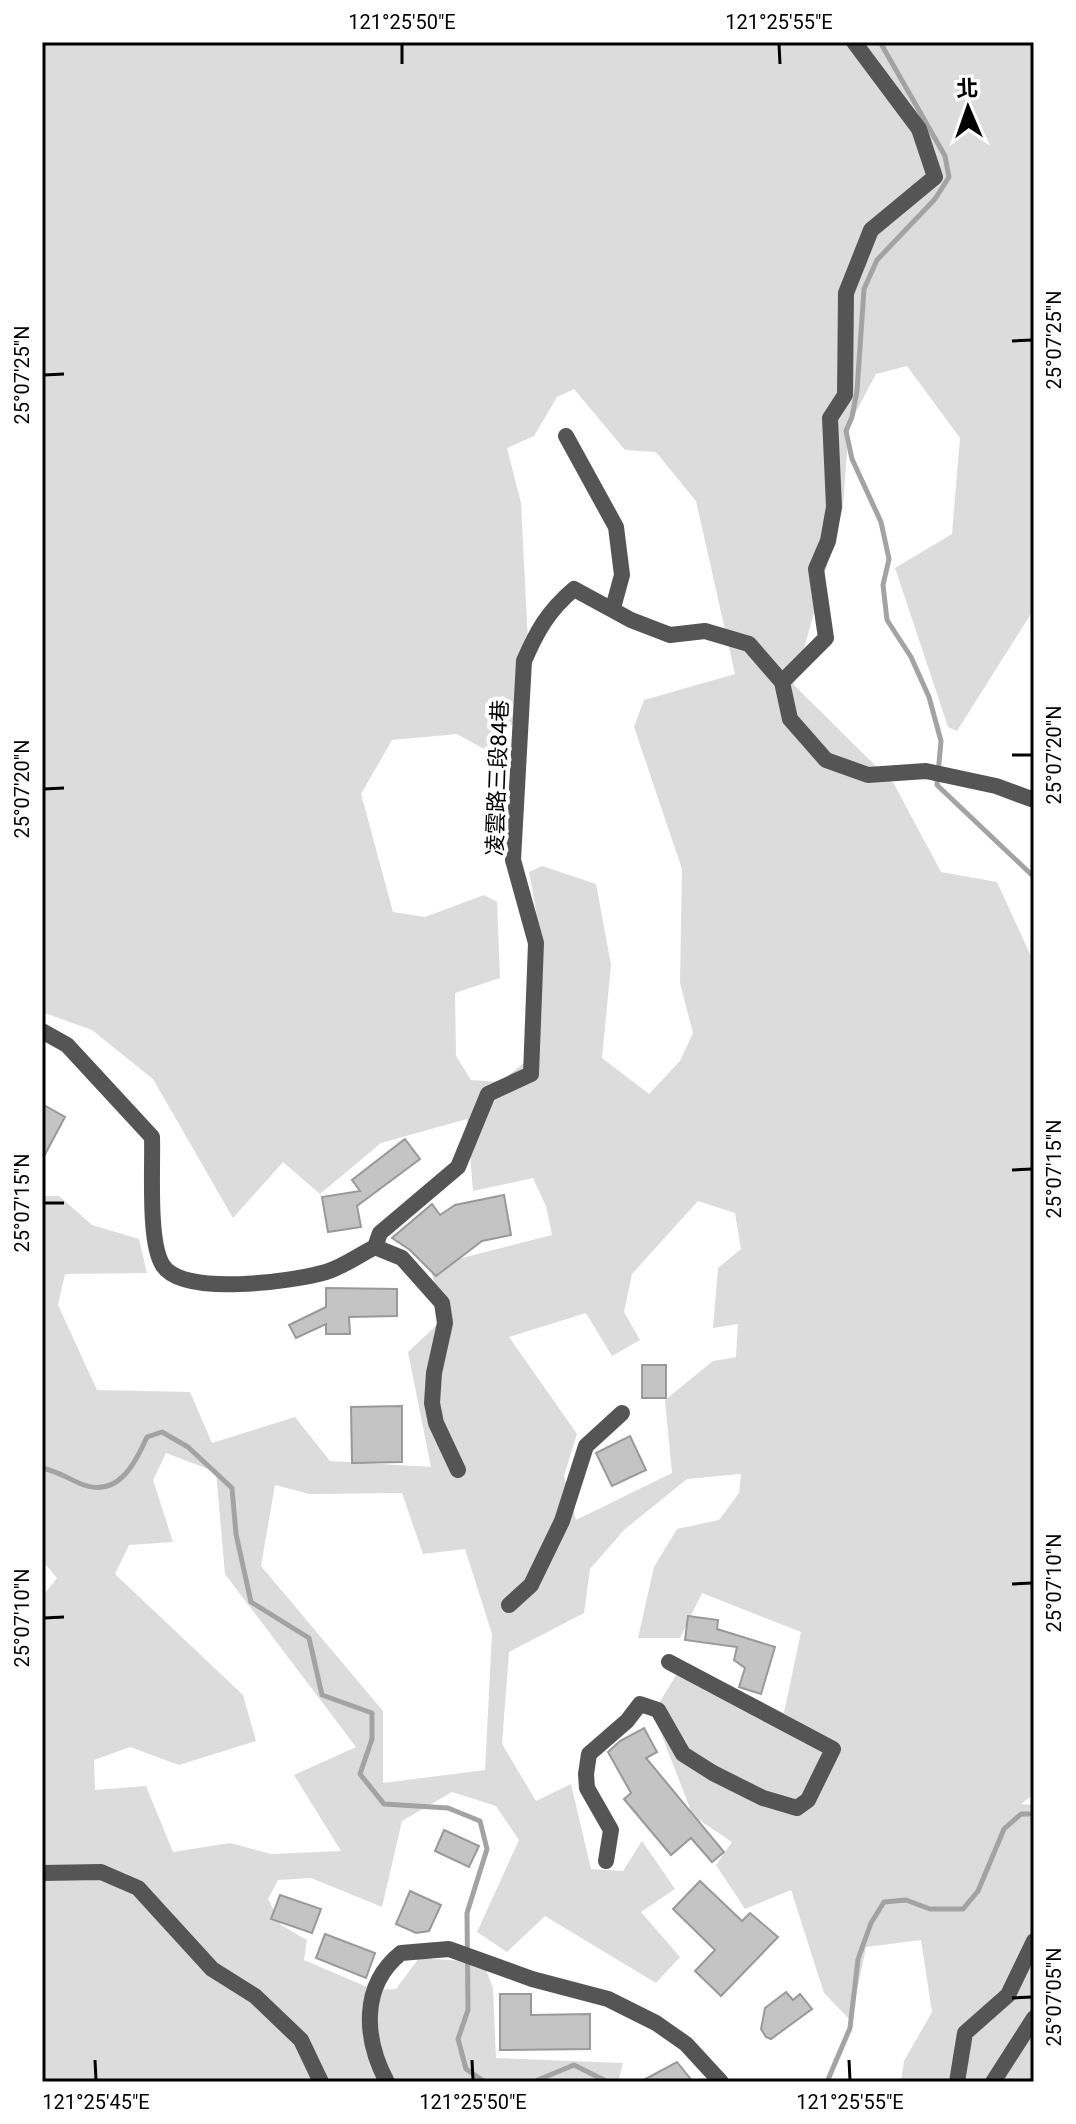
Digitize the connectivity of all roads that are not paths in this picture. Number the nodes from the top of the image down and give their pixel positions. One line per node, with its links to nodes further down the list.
1 (854, 42): 4 (street)
2 (566, 436): 3 (street)
3 (613, 608): 4 (street, 凌雲路三段84巷); 7 (street, 凌雲路三段84巷)
4 (782, 682): 5 (street)
5 (1034, 800)
6 (42, 1031): 7 (street, 凌雲路三段84巷)
7 (375, 1247): 9 (street)
8 (622, 1413): 10 (street)
9 (458, 1470)
10 (509, 1605)
11 (669, 1662): 12 (street)
12 (606, 1861)
13 (42, 1873): 16 (street)
14 (1034, 1941): 19 (street)
15 (1034, 2018): 20 (street)
16 (321, 2082)
17 (387, 2082): 18 (street)
18 (721, 2082)
19 (957, 2082)
20 (993, 2082)

